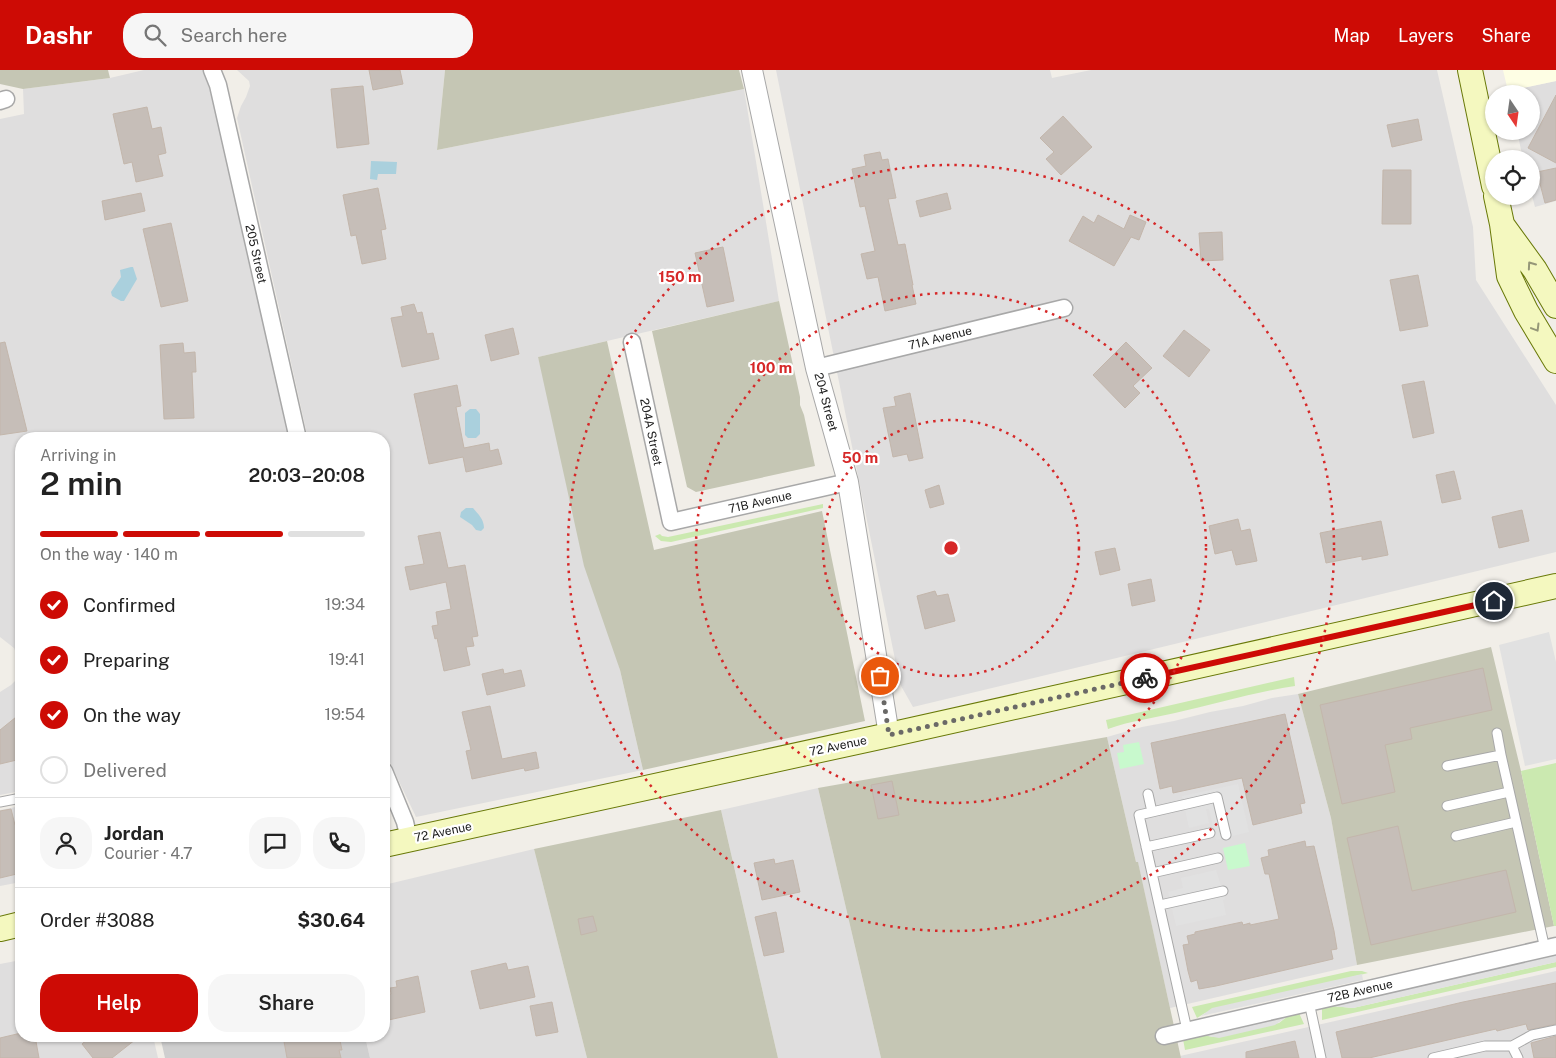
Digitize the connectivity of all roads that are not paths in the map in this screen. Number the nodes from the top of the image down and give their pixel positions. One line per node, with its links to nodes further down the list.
1 (212, 70): 12 (street, 205 Street)
2 (752, 70): 11 (street, 204 Street)
3 (1470, 70): 4 (main road)
4 (1487, 150)
5 (1498, 205): 6 (main road)
6 (1502, 224): 7 (main road, one-way to 6); 10 (main road, one-way to 10)
7 (1556, 306)
8 (1064, 308): 11 (street, 71A Avenue)
9 (632, 342): 14 (street, 204A Street)
10 (1556, 361)
11 (816, 368): 13 (street, 204 Street)
12 (296, 432)
13 (848, 482): 14 (street, 71B Avenue); 17 (street, 204 Street)
14 (671, 522)
15 (1556, 586): 17 (main road, 72 Avenue)
16 (1497, 733): 18 (lane)
17 (889, 735): 31 (main road, 72 Avenue)
18 (1501, 755): 19 (lane); 21 (lane)
19 (1447, 766)
20 (390, 786): 31 (street)
21 (1509, 792): 25 (lane); 27 (lane)
22 (1148, 794): 26 (lane)
23 (15, 799): 24 (lane)
24 (0, 802)
25 (1446, 806)
26 (1152, 812): 29 (lane); 33 (lane)
27 (1516, 822): 30 (lane); 40 (lane)
28 (1210, 833): 33 (lane)
29 (1226, 835)
30 (1456, 836)
31 (409, 839): 32 (main road, 72 Avenue)
32 (390, 843)
33 (1146, 847): 35 (lane)
34 (1218, 858): 35 (lane)
35 (1152, 873): 37 (lane)
36 (1223, 891): 37 (lane)
37 (1160, 905): 42 (lane)
38 (15, 925): 39 (main road)
39 (0, 929)
40 (1551, 948): 41 (street, 72B Avenue)
41 (1309, 1002): 42 (street, 72B Avenue); 46 (lane)
42 (1187, 1030): 44 (street, 72B Avenue)
43 (1556, 1030): 45 (lane)
44 (1164, 1036)
45 (1512, 1046): 47 (lane); 48 (lane)
46 (1321, 1058)
47 (1433, 1058)
48 (1518, 1058)

